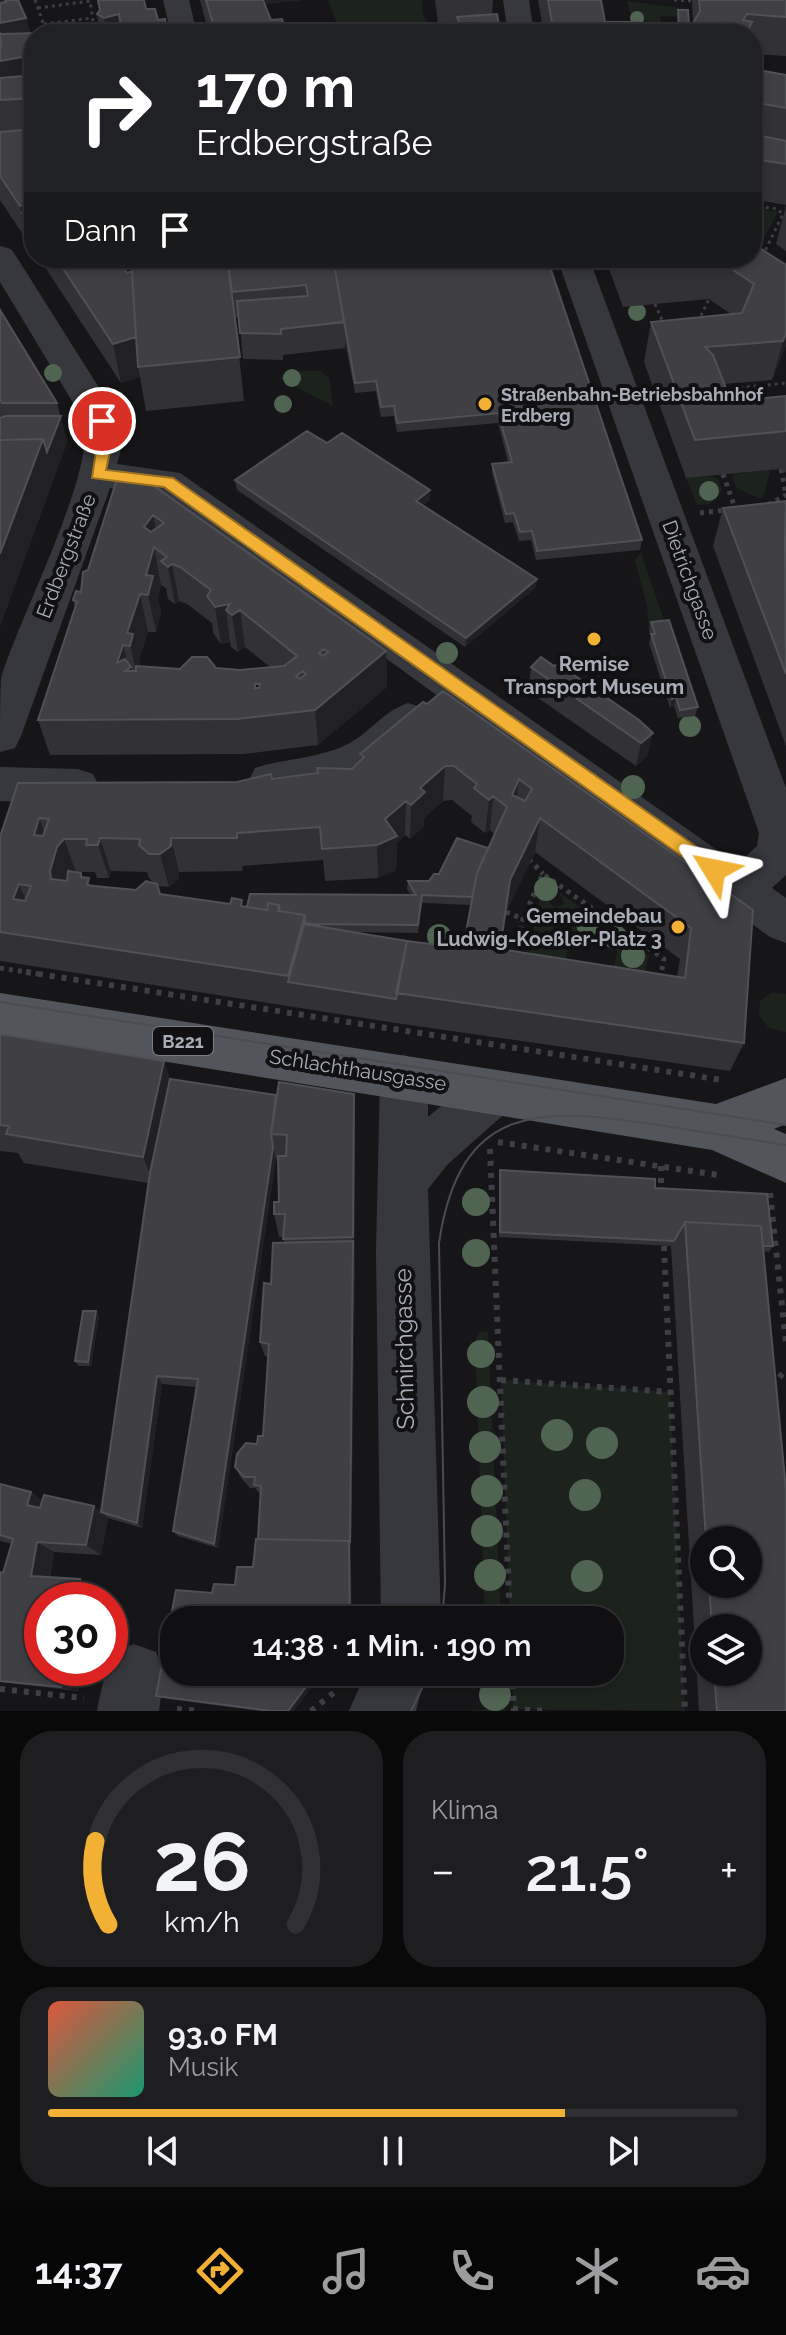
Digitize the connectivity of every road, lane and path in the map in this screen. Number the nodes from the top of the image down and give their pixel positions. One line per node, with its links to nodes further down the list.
1 (35, 0): 7 (path)
2 (92, 0): 7 (path); 8 (path)
3 (176, 0): 11 (street)
4 (516, 0): 12 (street)
5 (675, 0): 6 (path)
6 (691, 1)
7 (38, 8): 9 (path)
8 (92, 18): 9 (path); 10 (path)
9 (44, 24)
10 (93, 24)
11 (182, 24)
12 (520, 24)
13 (762, 207): 15 (path)
14 (786, 209): 15 (path)
15 (779, 211): 17 (path)
16 (0, 256): 26 (street, Erdbergstraße)
17 (762, 257)
18 (577, 268): 22 (street, Dietrichgasse)
19 (709, 299): 21 (path)
20 (655, 304): 22 (path)
21 (707, 330)
22 (602, 336): 31 (street, Dietrichgasse)
23 (786, 383): 24 (path)
24 (706, 391)
25 (781, 469): 30 (path)
26 (97, 474): 33 (street); 34 (street, Erdbergstraße)
27 (723, 474): 29 (path)
28 (751, 507): 29 (path)
29 (735, 509): 31 (path); 32 (path)
30 (778, 510)
31 (668, 516): 40 (street, Dietrichgasse)
32 (740, 520)
33 (450, 685): 35 (street); 40 (street)
34 (0, 736)
35 (238, 783)
36 (0, 784): 37 (street)
37 (119, 785)
38 (529, 859): 39 (path)
39 (543, 874): 42 (path); 44 (path)
40 (739, 886): 45 (street)
41 (596, 897): 42 (path)
42 (587, 905): 47 (path)
43 (506, 912): 44 (path)
44 (523, 919): 48 (path)
45 (786, 923)
46 (657, 942): 47 (path)
47 (649, 949): 50 (path)
48 (514, 963)
49 (0, 968): 53 (path)
50 (656, 994)
51 (0, 1014): 52 (main road, Schlachthausgasse / B221)
52 (404, 1078): 54 (main road, Schlachthausgasse / B221); 60 (street, Schnirchgasse)
53 (732, 1081)
54 (493, 1093): 56 (main road, Schlachthausgasse / B221); 60 (street)
55 (786, 1101): 56 (main road, Schlachthausgasse / B221)
56 (716, 1127): 58 (main road, Schlachthausgasse)
57 (661, 1166): 59 (path); 61 (path); 65 (path)
58 (777, 1170): 63 (path)
59 (722, 1175)
60 (404, 1180): 68 (street, Schnirchgasse)
61 (661, 1194)
62 (664, 1246): 66 (path)
63 (786, 1343)
64 (786, 1369): 67 (path)
65 (501, 1380): 66 (path); 69 (path)
66 (670, 1392): 77 (path)
67 (763, 1399)
68 (410, 1606)
69 (509, 1606)
70 (416, 1686): 75 (street)
71 (513, 1686): 73 (path)
72 (373, 1688): 74 (path)
73 (514, 1710): 76 (path)
74 (311, 1711)
75 (419, 1711)
76 (547, 1711)
77 (685, 1711)

